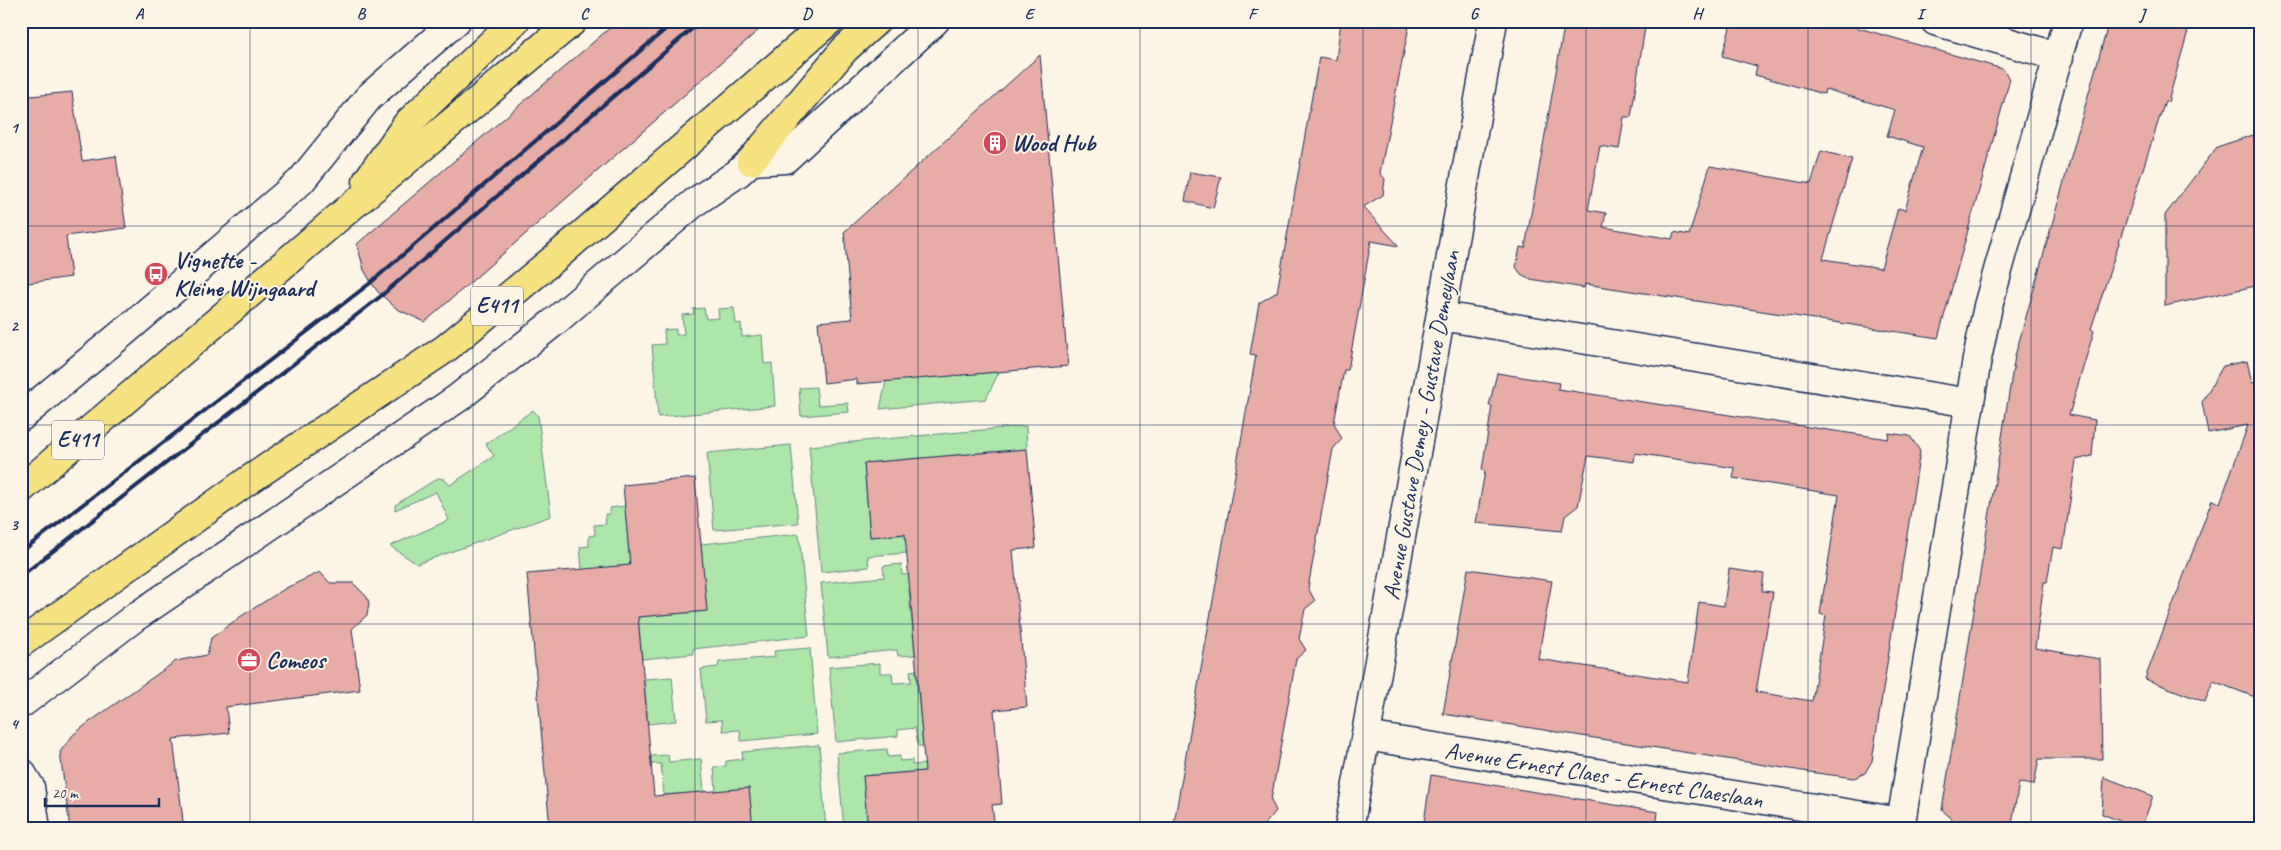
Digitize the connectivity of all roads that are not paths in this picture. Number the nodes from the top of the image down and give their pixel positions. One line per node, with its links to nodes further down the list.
1 (456, 21): 15 (street)
2 (515, 21): 12 (highway)
3 (573, 21): 12 (highway, E411)
4 (829, 21): 17 (highway, E411)
5 (876, 21): 11 (highway)
6 (936, 21): 11 (street)
7 (1493, 21): 13 (street, Avenue Gustave Demey - Gustave Demeylaan)
8 (1934, 21): 10 (street)
9 (2068, 21): 10 (street)
10 (2059, 56): 14 (street)
11 (751, 161): 18 (street)
12 (346, 211): 16 (highway, E411)
13 (1441, 316): 14 (street); 19 (street, Avenue Gustave Demey - Gustave Demeylaan)
14 (1970, 403): 21 (street)
15 (21, 417)
16 (21, 489)
17 (21, 644)
18 (21, 704)
19 (1366, 736): 21 (street, Avenue Ernest Claes - Ernest Claeslaan); 23 (street, Avenue Gustave Demey - Gustave Demeylaan)
20 (21, 772): 22 (street)
21 (1901, 826)
22 (36, 829)
23 (1349, 829)

